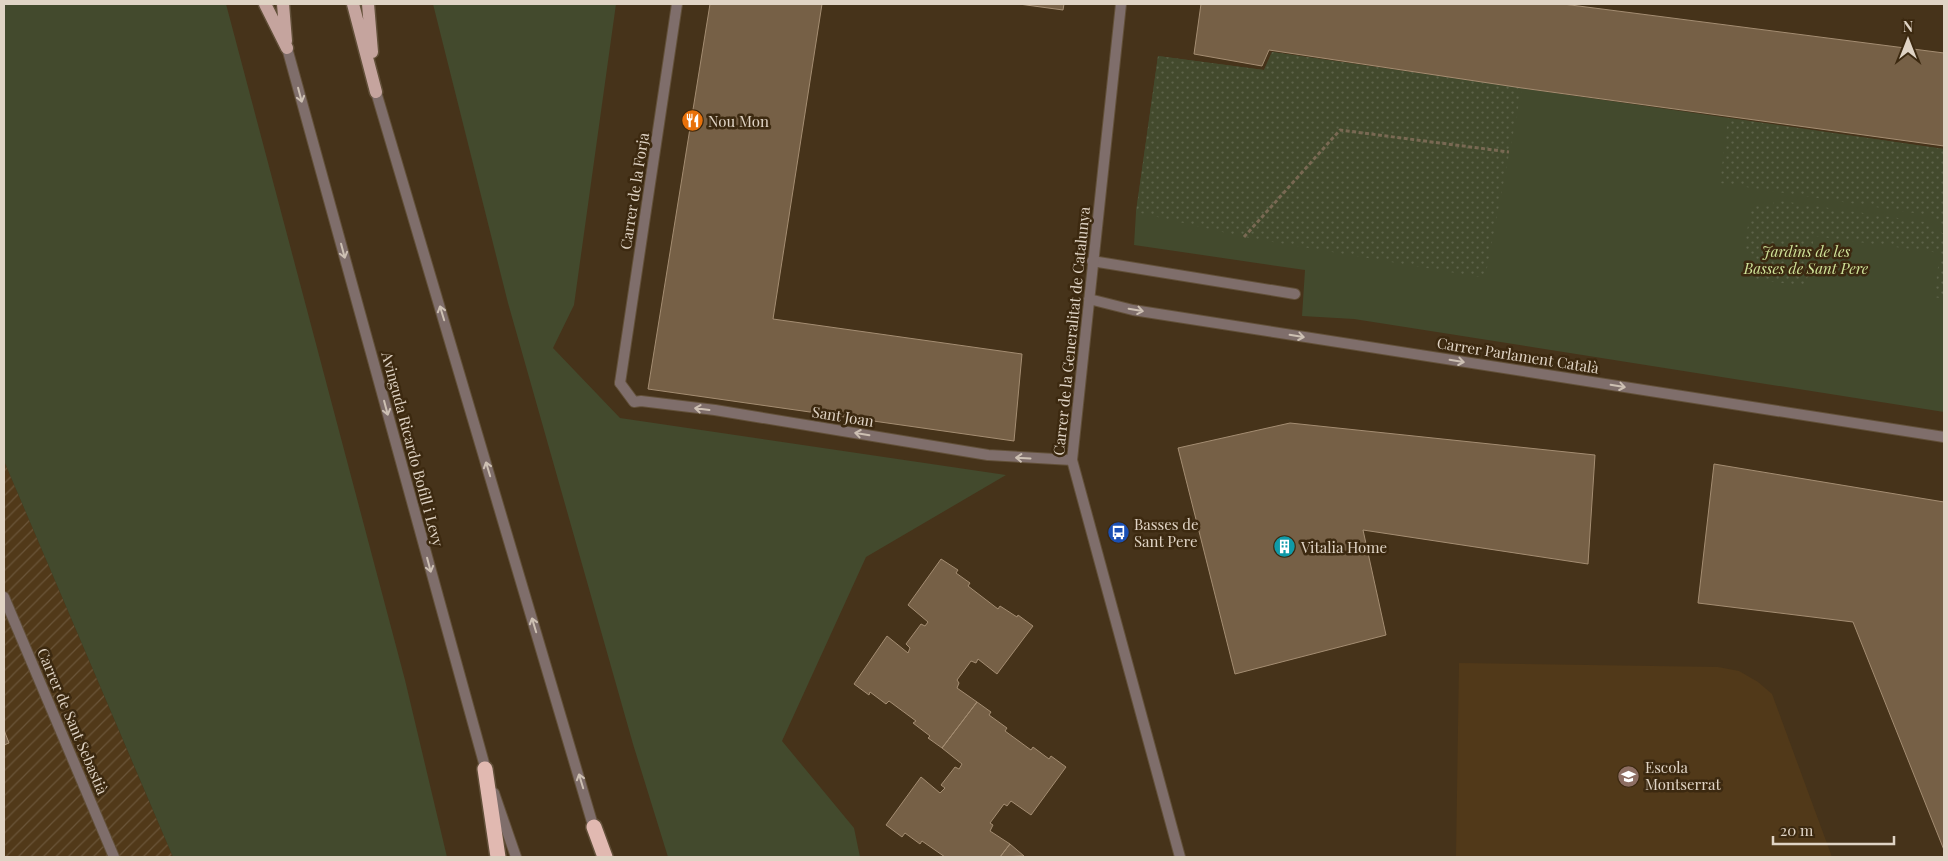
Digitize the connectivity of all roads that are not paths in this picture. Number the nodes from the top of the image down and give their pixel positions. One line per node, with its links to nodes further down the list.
1 (265, 4): 7 (main road)
2 (283, 4): 7 (main road)
3 (353, 4): 8 (main road)
4 (368, 4): 8 (main road)
5 (677, 4): 12 (street, Carrer de la Forja)
6 (1121, 4): 9 (street, Carrer de la Generalitat de Catalunya)
7 (287, 48): 16 (street, Avinguda Ricardo Bofill i Levy, one-way to 16)
8 (376, 92): 17 (street, one-way to 8)
9 (1092, 261): 10 (street); 11 (street, Carrer de la Generalitat de Catalunya)
10 (1295, 294)
11 (1089, 299): 13 (street, Carrer Parlament Català, one-way to 13); 14 (street, Carrer de la Generalitat de Catalunya)
12 (620, 384): 14 (street, Sant Joan, one-way to 12)
13 (1944, 437)
14 (1072, 460): 23 (street, Carrer de la Generalitat de Catalunya)
15 (4, 597): 18 (street, Carrer de Sant Sebastià)
16 (485, 769): 19 (highway); 20 (street, Avinguda Ricardo Bofill i Levy)
17 (594, 827): 21 (street); 22 (highway)
18 (114, 857)
19 (498, 857)
20 (516, 857)
21 (601, 857)
22 (605, 857)
23 (1180, 857)

